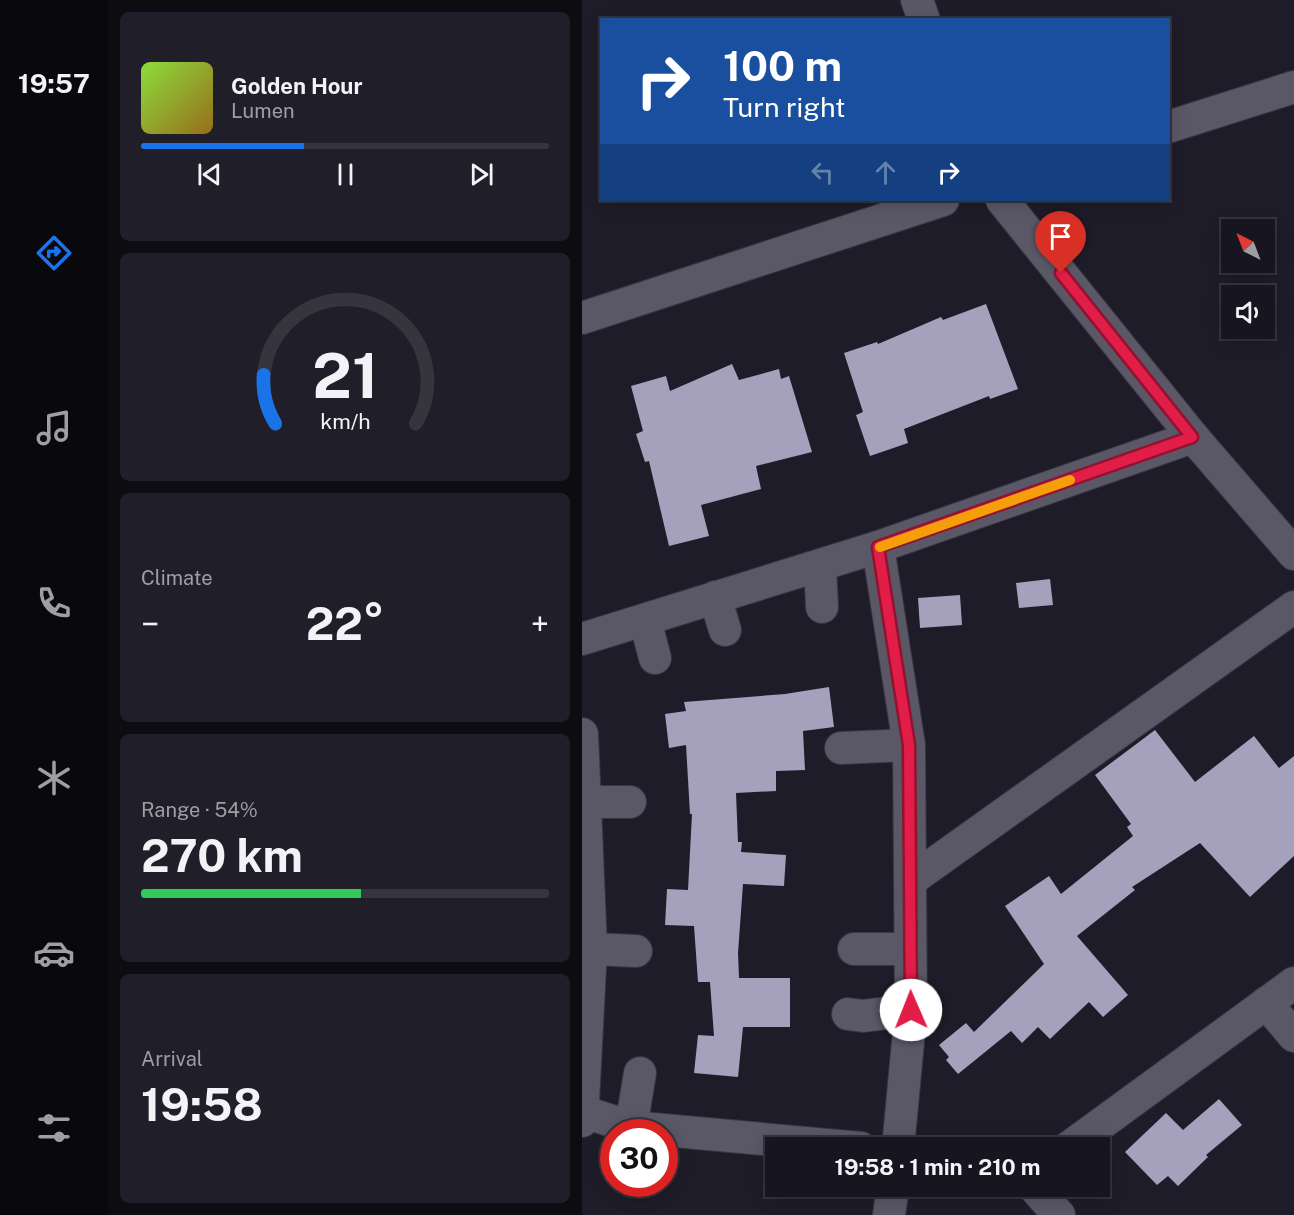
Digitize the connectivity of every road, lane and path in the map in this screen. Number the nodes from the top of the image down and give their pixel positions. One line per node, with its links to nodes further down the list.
1 (917, 0): 2 (street)
2 (923, 18)
3 (1294, 87): 4 (street)
4 (1170, 126)
5 (940, 201): 7 (street)
6 (1003, 201): 8 (street)
7 (582, 318)
8 (1192, 437): 9 (street); 10 (street)
9 (878, 547): 11 (street); 20 (street)
10 (1294, 554)
11 (820, 566): 12 (street); 13 (street)
12 (716, 597): 15 (street); 16 (street)
13 (822, 607)
14 (1294, 607): 24 (street)
15 (645, 620): 17 (street); 18 (street)
16 (725, 630)
17 (582, 639)
18 (655, 658)
19 (582, 734): 22 (street)
20 (909, 745): 21 (street); 24 (street)
21 (841, 748)
22 (586, 802): 23 (street); 27 (street)
23 (630, 802)
24 (911, 880): 26 (street)
25 (854, 949): 26 (street)
26 (910, 949): 31 (street)
27 (591, 950): 28 (street); 35 (street)
28 (636, 951)
29 (1294, 983): 30 (street)
30 (1266, 1003): 33 (street); 40 (street)
31 (911, 1010): 32 (street); 39 (street)
32 (848, 1014)
33 (1294, 1036)
34 (640, 1073): 36 (street)
35 (583, 1116): 37 (street)
36 (632, 1119)
37 (600, 1120)
38 (678, 1131): 41 (street)
39 (899, 1137)
40 (1083, 1137)
41 (765, 1139)
42 (891, 1197): 44 (street)
43 (1043, 1197): 45 (street)
44 (889, 1215)
45 (1059, 1215)

